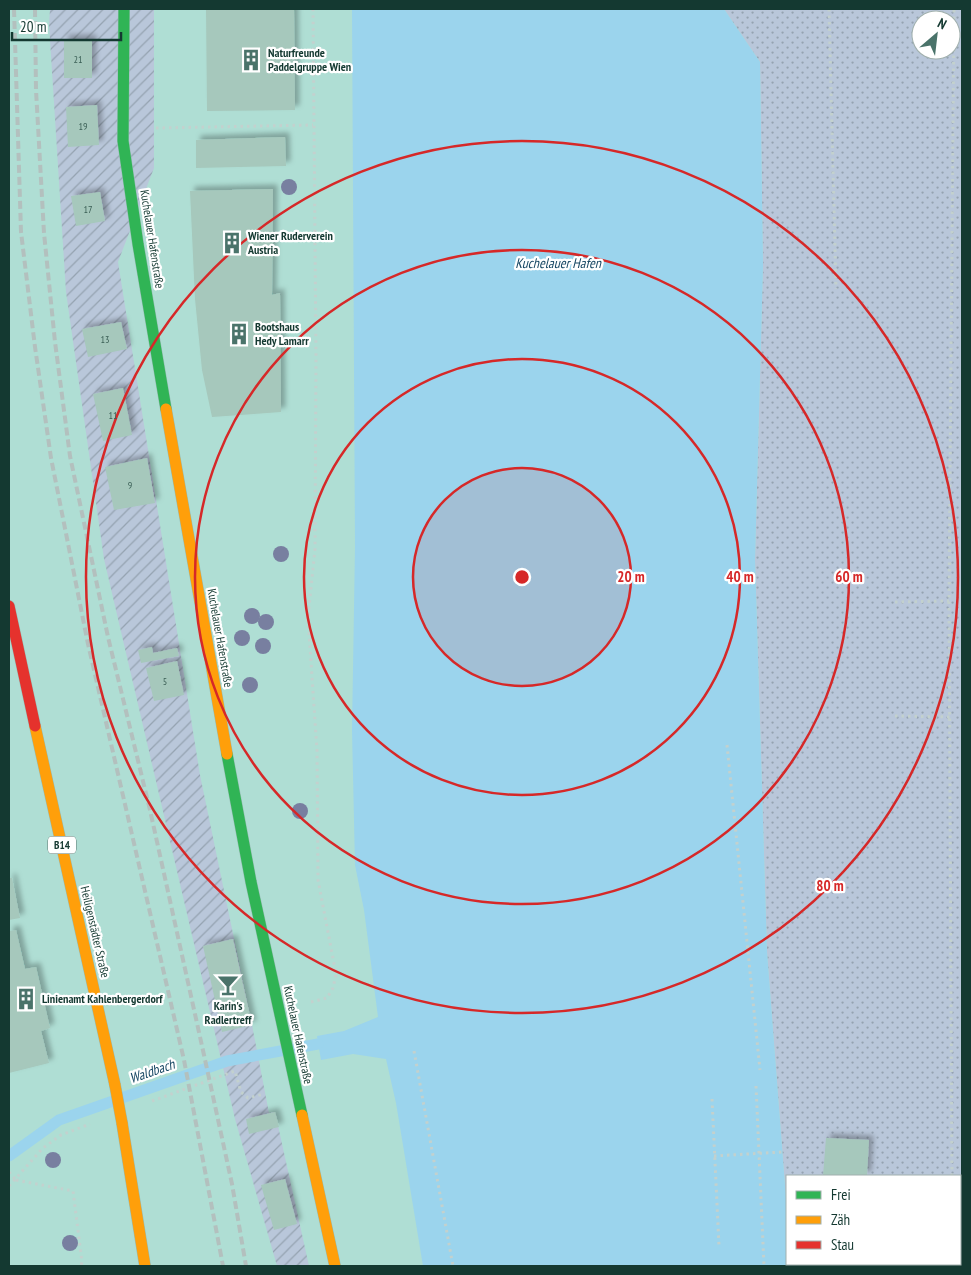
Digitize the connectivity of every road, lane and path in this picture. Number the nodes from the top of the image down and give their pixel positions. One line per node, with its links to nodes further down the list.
1 (124, 9): 6 (street, Kuchelauer Hafenstraße)
2 (313, 9): 5 (path)
3 (829, 9): 7 (path)
4 (954, 9): 8 (path)
5 (313, 125): 6 (path); 14 (path)
6 (123, 128): 32 (street, Kuchelauer Hafenstraße)
7 (836, 289)
8 (949, 601): 9 (path); 12 (path)
9 (895, 602)
10 (9, 606): 31 (street, Heiligenstädter Straße / B14, bridge)
11 (895, 716): 12 (path)
12 (950, 717): 26 (path)
13 (727, 745): 16 (path)
14 (306, 1003)
15 (414, 1051): 33 (path)
16 (760, 1070)
17 (235, 1071): 19 (path)
18 (756, 1086): 23 (path)
19 (264, 1094)
20 (712, 1099): 24 (path)
21 (61, 1135): 27 (path)
22 (783, 1152): 23 (path)
23 (759, 1153): 24 (path); 34 (path)
24 (714, 1156): 29 (path)
25 (9, 1172): 27 (path)
26 (952, 1175)
27 (16, 1180): 28 (path); 30 (path)
28 (9, 1186)
29 (719, 1246)
30 (81, 1266)
31 (145, 1266)
32 (335, 1266)
33 (453, 1266)
34 (764, 1266)

